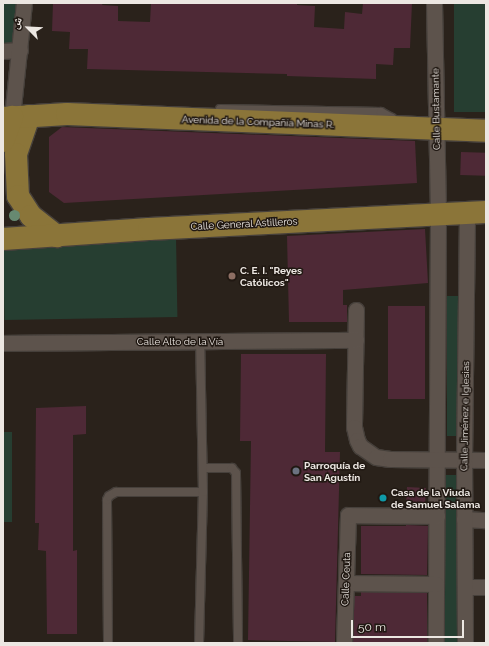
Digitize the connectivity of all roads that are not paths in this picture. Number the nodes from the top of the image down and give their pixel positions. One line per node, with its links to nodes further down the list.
1 (24, 3): 3 (street)
2 (434, 3): 8 (street, Calle Bustamante)
3 (20, 50): 4 (street); 6 (street)
4 (3, 51)
5 (215, 109): 7 (lane)
6 (15, 117): 7 (main road, Avenida de la Compañía Minas R.); 10 (main road); 13 (main road)
7 (398, 127): 8 (main road, Avenida de la Compañía Minas R.)
8 (436, 130): 9 (main road, Avenida de la Compañía Minas R.); 12 (street, Calle Bustamante)
9 (486, 131)
10 (3, 140)
11 (477, 213): 12 (main road, Calle General Astilleros); 20 (street, Calle Jiménez e Iglesias)
12 (438, 215): 13 (main road, Calle General Astilleros); 19 (street)
13 (57, 236): 14 (main road, Calle General Astilleros)
14 (3, 238)
15 (356, 310): 16 (street)
16 (356, 340): 17 (street, Calle Alto de la Vía); 19 (street)
17 (200, 341): 18 (street, Calle Alto de la Vía); 22 (lane)
18 (3, 343)
19 (437, 460): 20 (street); 24 (street)
20 (464, 460): 21 (street); 25 (street, Calle Jiménez e Iglesias)
21 (486, 460)
22 (203, 468): 23 (lane); 33 (lane)
23 (203, 492): 31 (lane); 32 (lane)
24 (437, 516): 27 (street, Calle Ceuta); 28 (street)
25 (464, 519): 26 (street); 29 (street, Calle Jiménez e Iglesias)
26 (486, 520)
27 (346, 583): 28 (street); 34 (street, Calle Ceuta)
28 (436, 584): 35 (street)
29 (465, 587): 30 (street); 36 (street, Calle Jiménez e Iglesias)
30 (486, 587)
31 (108, 643)
32 (199, 643)
33 (238, 643)
34 (344, 643)
35 (436, 643)
36 (464, 643)

